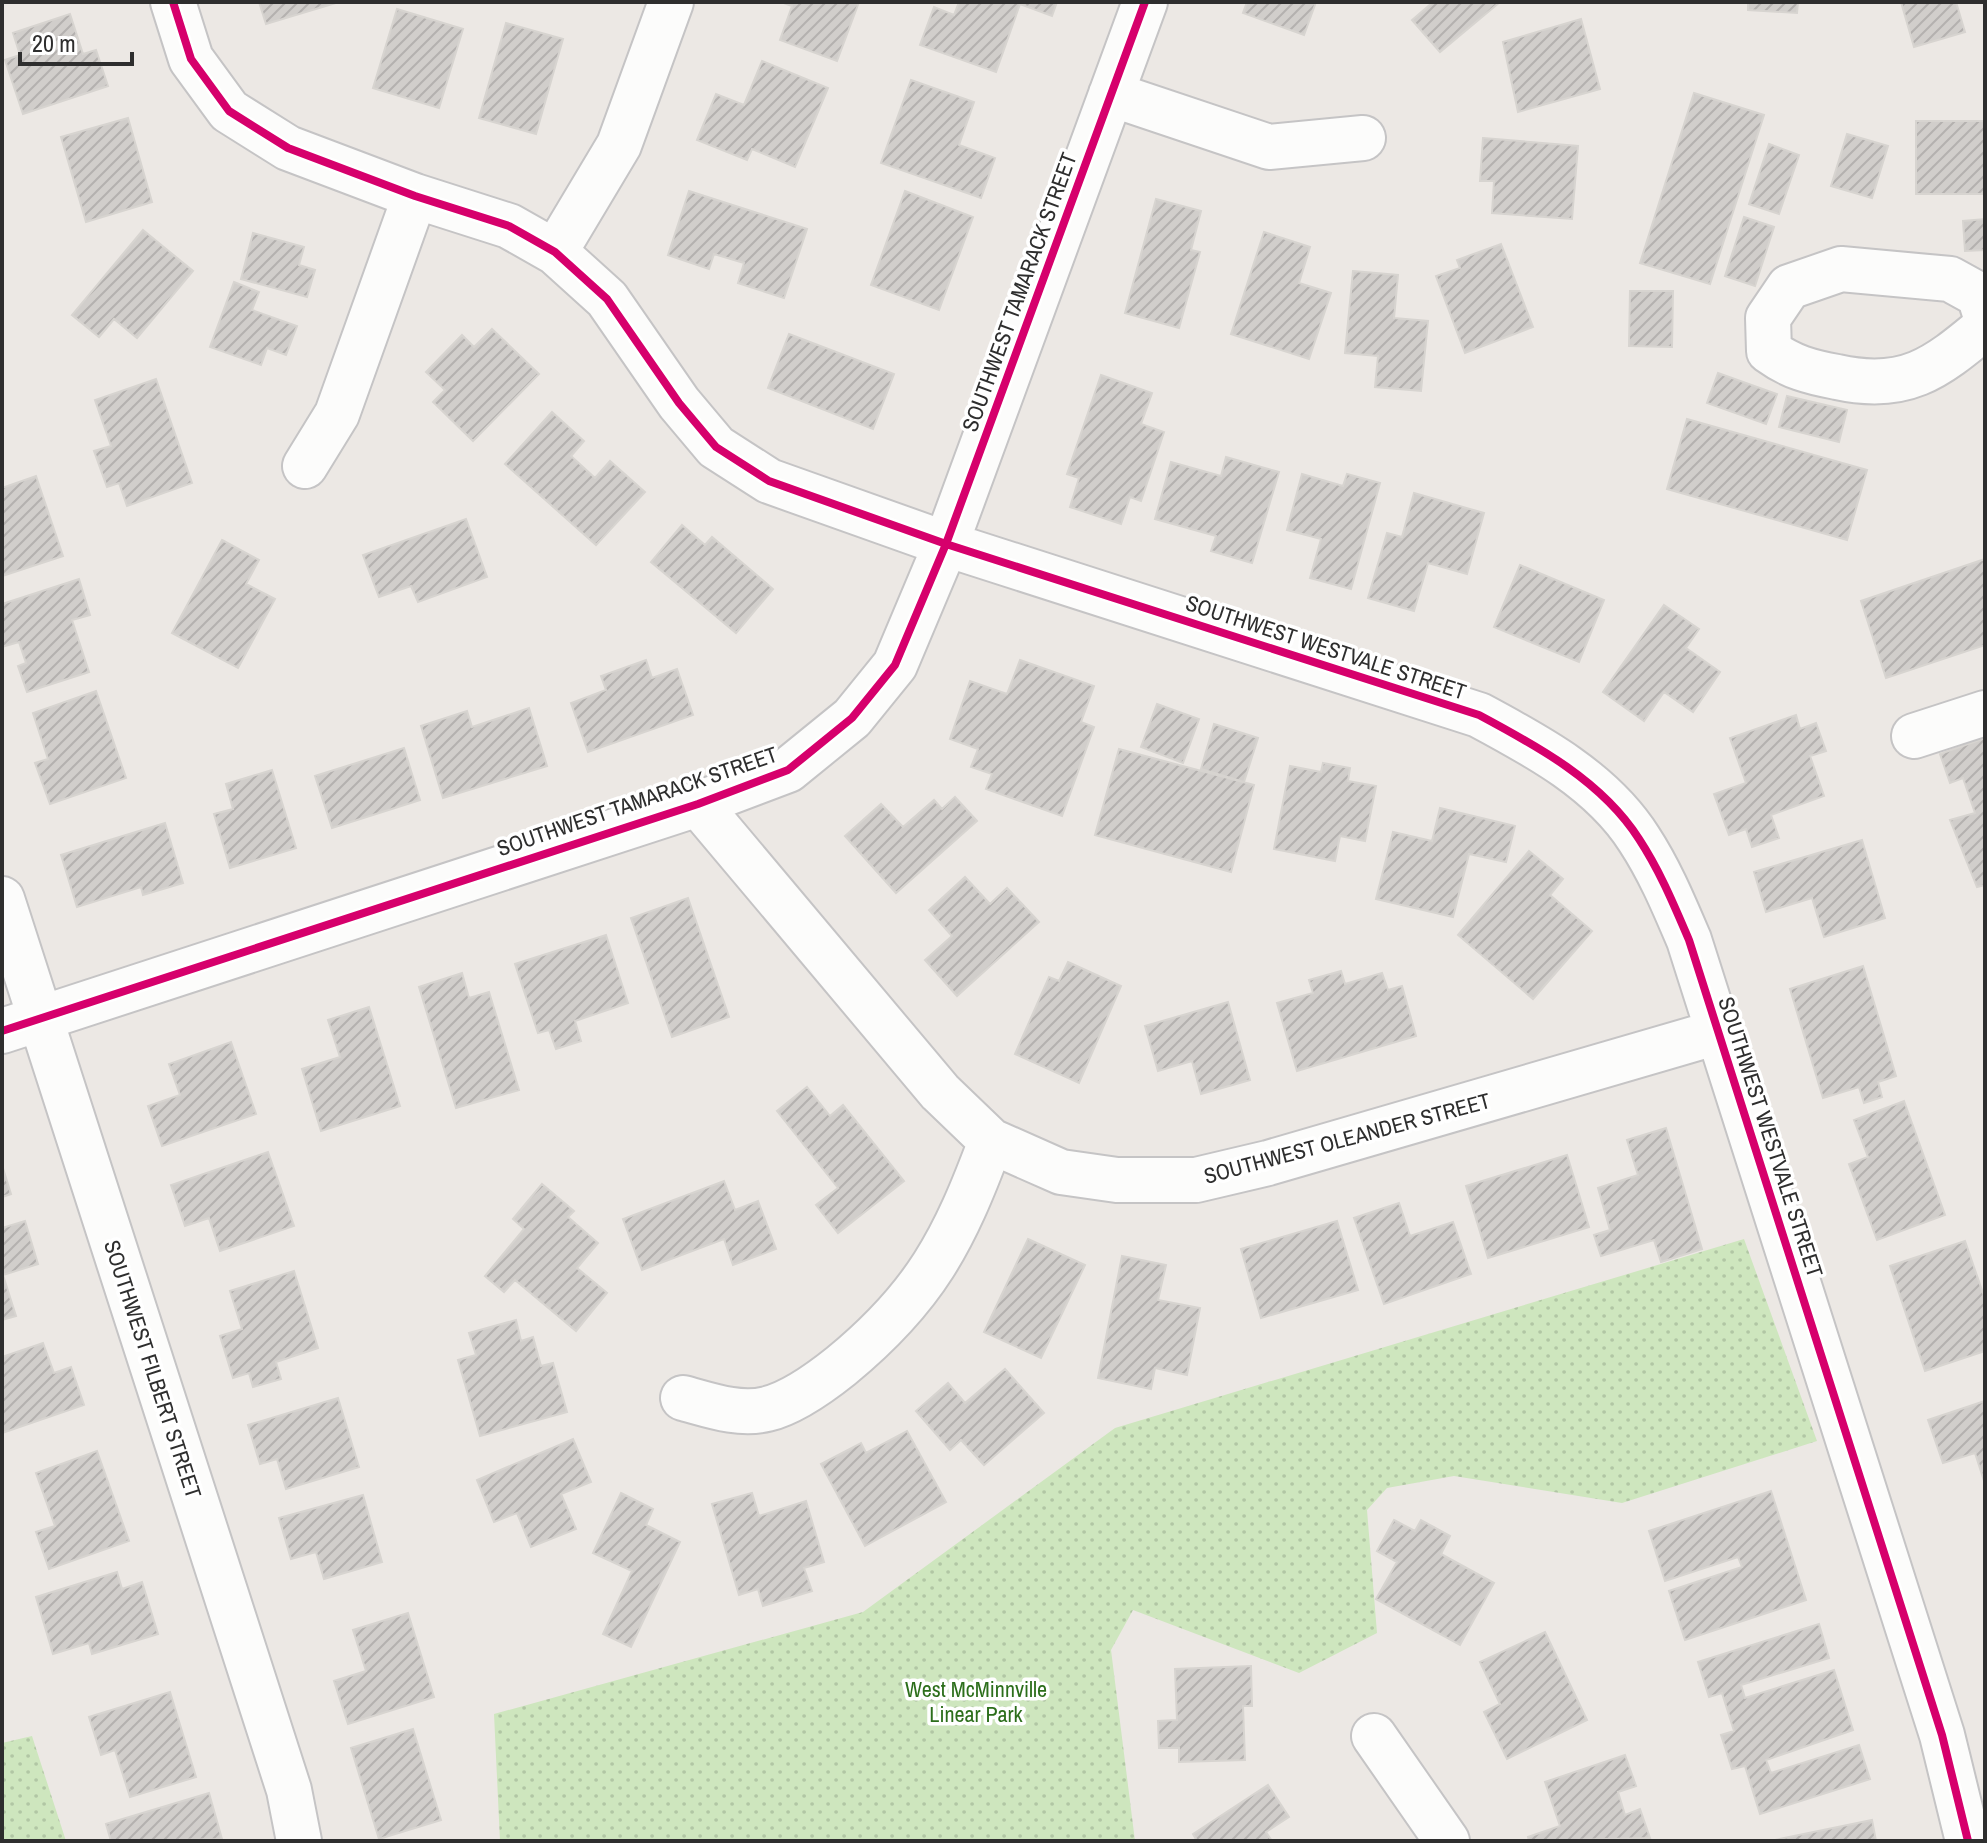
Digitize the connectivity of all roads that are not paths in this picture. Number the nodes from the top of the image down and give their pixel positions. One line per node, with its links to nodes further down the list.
1 (173, 2): 6 (street, SOUTHWEST WESTVALE STREET)
2 (671, 2): 7 (street)
3 (1145, 2): 4 (street, SOUTHWEST TAMARACK STREET)
4 (1111, 94): 5 (street); 11 (street, SOUTHWEST TAMARACK STREET)
5 (1363, 138)
6 (415, 196): 7 (street, SOUTHWEST WESTVALE STREET); 10 (street)
7 (555, 252): 11 (street, SOUTHWEST WESTVALE STREET)
8 (1985, 314): 9 (street)
9 (1985, 327)
10 (305, 466)
11 (946, 544): 14 (street, SOUTHWEST TAMARACK STREET); 17 (street, SOUTHWEST WESTVALE STREET)
12 (1985, 713): 13 (street)
13 (1914, 736)
14 (698, 804): 16 (street, SOUTHWEST TAMARACK STREET); 18 (street, SOUTHWEST OLEANDER STREET)
15 (2, 899): 16 (street, SOUTHWEST FILBERT STREET)
16 (21, 1024): 21 (street, SOUTHWEST FILBERT STREET)
17 (1718, 1032): 18 (street, SOUTHWEST OLEANDER STREET); 23 (street, SOUTHWEST WESTVALE STREET)
18 (991, 1141): 19 (street)
19 (683, 1398)
20 (1374, 1736): 22 (street)
21 (299, 1841)
22 (1447, 1841)
23 (1968, 1841)

